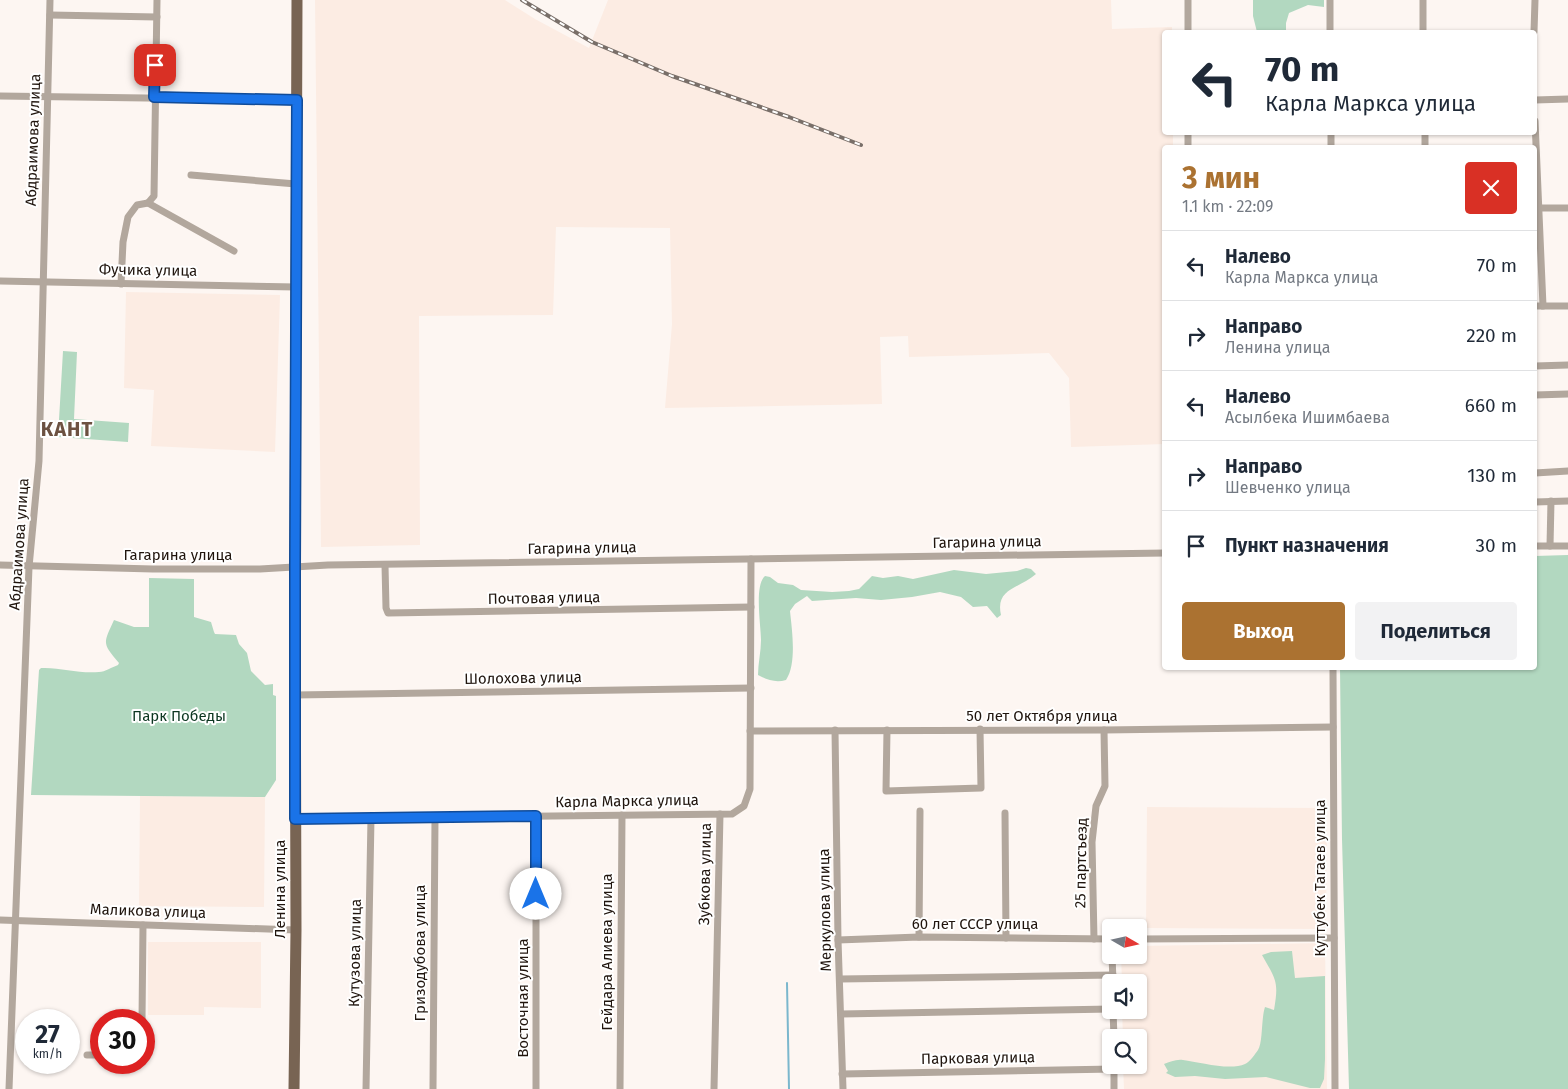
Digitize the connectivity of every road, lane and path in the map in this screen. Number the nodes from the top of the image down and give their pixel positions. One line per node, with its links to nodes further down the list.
1 (50, 0): 8 (street, Абдраимова улица)
2 (157, 0): 9 (street)
3 (297, 0): 17 (main road, Ленина улица)
4 (1188, 0): 10 (street)
5 (1330, 0): 11 (street)
6 (1423, 0): 12 (street)
7 (1535, 0): 13 (street)
8 (50, 15): 9 (street); 15 (street, Абдраимова улица)
9 (157, 16): 16 (street)
10 (1188, 30)
11 (1330, 30)
12 (1423, 30)
13 (1534, 30)
14 (0, 96): 15 (street)
15 (48, 96): 16 (street); 27 (street, Абдраимова улица)
16 (154, 97): 17 (street); 22 (street)
17 (297, 100): 21 (main road, Ленина улица)
18 (1537, 100): 19 (street)
19 (1568, 100)
20 (191, 175): 21 (street)
21 (296, 184): 29 (main road, Ленина улица)
22 (148, 203): 25 (street); 28 (street)
23 (1537, 208): 24 (street); 30 (street)
24 (1568, 208)
25 (234, 251)
26 (0, 281): 27 (street, Фучика улица)
27 (43, 281): 28 (street, Фучика улица); 49 (street, Абдраимова улица)
28 (121, 284): 29 (street, Фучика улица)
29 (296, 287): 48 (main road, Ленина улица)
30 (1539, 306): 31 (street)
31 (1568, 306)
32 (1568, 365): 33 (street)
33 (1537, 366)
34 (1568, 394): 35 (street)
35 (1537, 395)
36 (1568, 471): 37 (street)
37 (1537, 473)
38 (1551, 501): 39 (street); 40 (street); 42 (street)
39 (1568, 501)
40 (1537, 502)
41 (1537, 546): 42 (street)
42 (1550, 546): 43 (street)
43 (1568, 546)
44 (1162, 553): 45 (street, Гагарина улица)
45 (752, 559): 47 (street, Гагарина улица); 50 (street, Зубкова улица)
46 (0, 565): 49 (street, Гагарина улица)
47 (385, 565): 48 (street, Гагарина улица); 50 (street, Почтовая улица)
48 (295, 566): 49 (street, Гагарина улица); 53 (main road, Ленина улица)
49 (29, 567): 69 (street, Абдраимова улица)
50 (751, 607): 52 (street, Зубкова улица)
51 (1333, 670): 54 (street, Куттубек Тагаев улица)
52 (751, 688): 53 (street, Шолохова улица); 59 (street, Зубкова улица)
53 (295, 695): 67 (main road, Ленина улица)
54 (1333, 727): 58 (street, 50 лет Октября улица); 74 (street, Куттубек Тагаев улица)
55 (980, 729): 57 (street, 50 лет Октября улица); 57 (street); 58 (street, 50 лет Октября улица)
56 (835, 730): 57 (street, 50 лет Октября улица); 59 (street, 50 лет Октября улица); 78 (street, Меркулова улица)
57 (886, 730)
58 (1104, 730): 75 (street, 25 партсъезд)
59 (750, 731): 62 (street, Зубкова улица)
60 (920, 811): 72 (street)
61 (1005, 813): 73 (street)
62 (720, 814): 63 (street, Карла Маркса улица); 93 (street, Зубкова улица)
63 (622, 815): 64 (street, Карла Маркса улица); 92 (street, Гейдара Алиева улица)
64 (536, 816): 66 (street, Карла Маркса улица); 91 (street, Восточная улица)
65 (371, 818): 66 (street, Карла Маркса улица); 67 (street, Карла Маркса улица); 89 (street, Кутузова улица)
66 (435, 818): 90 (street, Гризодубова улица)
67 (295, 819): 71 (main road, Ленина улица)
68 (0, 920): 69 (street, Маликова улица)
69 (16, 921): 70 (street, Маликова улица); 87 (street, Абдраимова улица)
70 (143, 925): 71 (street, Маликова улица); 81 (street)
71 (296, 930): 88 (main road, Ленина улица)
72 (920, 938): 73 (street, 60 лет СССР улица); 78 (street, 60 лет СССР улица)
73 (1006, 938): 75 (street, 60 лет СССР улица)
74 (1334, 938): 77 (street); 96 (street, Куттубек Тагаев улица)
75 (1094, 939): 76 (street, 60 лет СССР улица)
76 (1102, 939)
77 (1148, 939)
78 (838, 940): 79 (street, Меркулова улица)
79 (840, 979): 80 (street); 83 (street, Меркулова улица)
80 (1102, 979)
81 (142, 1009)
82 (1102, 1009): 83 (street)
83 (841, 1014): 85 (street, Меркулова улица)
84 (1102, 1067): 85 (street, Парковая улица)
85 (842, 1074): 94 (street, Меркулова улица)
86 (1114, 1074): 95 (street, Парковая улица)
87 (9, 1089)
88 (294, 1089)
89 (366, 1089)
90 (433, 1089)
91 (536, 1089)
92 (620, 1089)
93 (714, 1089)
94 (842, 1089)
95 (1114, 1089)
96 (1335, 1089)

